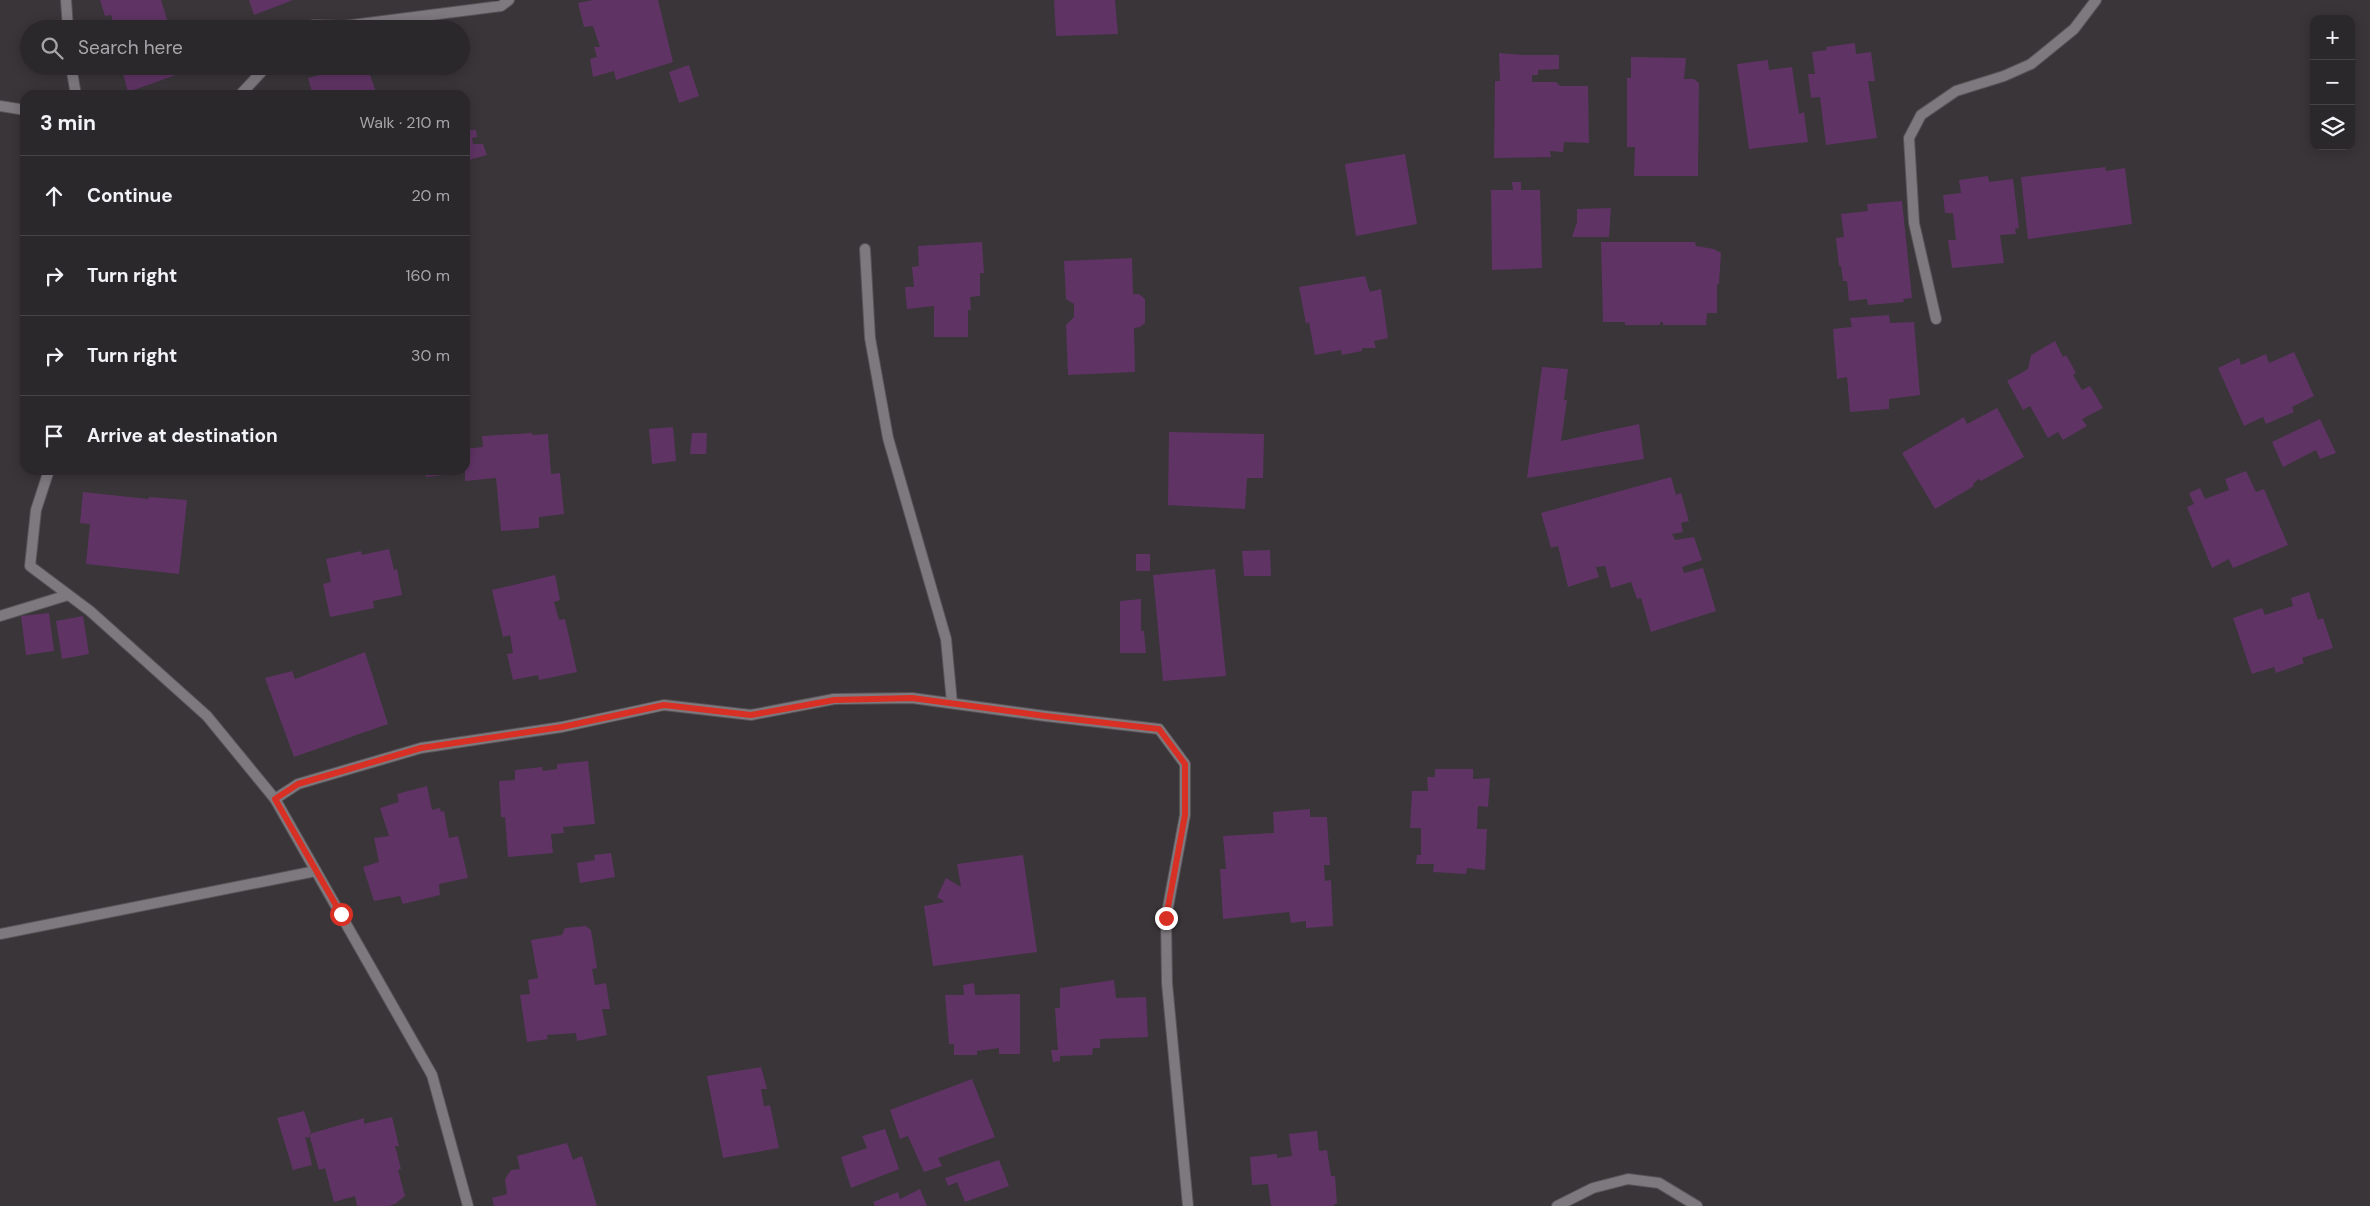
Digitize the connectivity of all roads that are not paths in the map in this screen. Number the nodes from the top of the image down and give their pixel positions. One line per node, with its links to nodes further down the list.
1 (66, 0): 4 (street)
2 (509, 0): 5 (street)
3 (2096, 0): 13 (street)
4 (67, 20)
5 (391, 20)
6 (73, 75): 8 (street)
7 (259, 75): 9 (street)
8 (75, 90)
9 (245, 90)
10 (0, 106): 11 (street)
11 (20, 109)
12 (865, 249): 17 (street)
13 (1936, 319)
14 (47, 475): 15 (street)
15 (68, 595): 16 (street); 18 (street)
16 (0, 616)
17 (952, 703): 18 (street); 22 (street)
18 (275, 799): 19 (street)
19 (316, 871): 20 (street); 21 (street)
20 (0, 934)
21 (468, 1206)
22 (1188, 1206)
23 (1557, 1206): 24 (street)
24 (1697, 1206)

